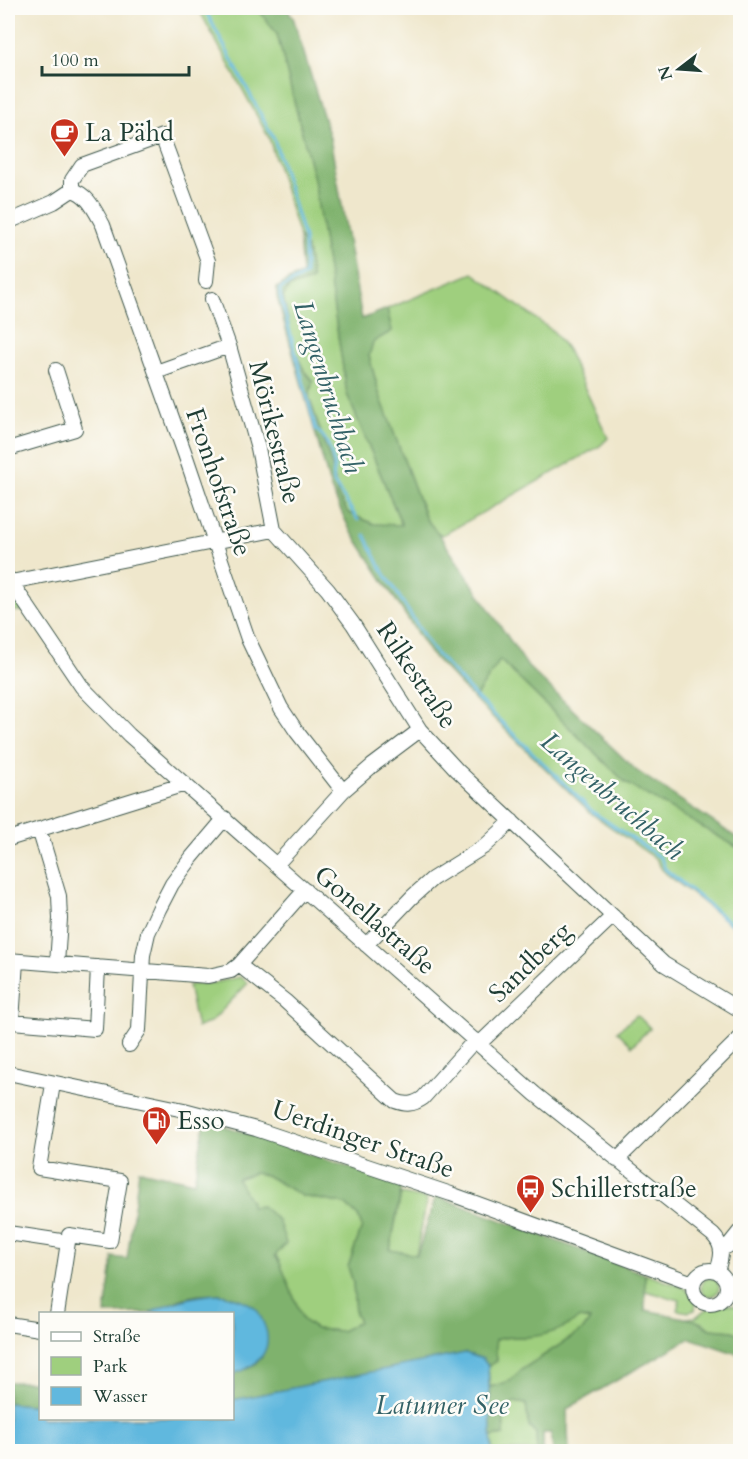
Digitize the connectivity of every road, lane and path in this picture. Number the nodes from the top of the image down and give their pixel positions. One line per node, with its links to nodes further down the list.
1 (68, 192): 2 (street); 3 (street); 7 (street, Fronhofstraße)
2 (8, 222)
3 (206, 281)
4 (212, 299): 5 (street, Mörikestraße)
5 (229, 346): 7 (street, Mörikestraße); 9 (street, Mörikestraße)
6 (56, 370): 8 (street)
7 (156, 372): 10 (street, Fronhofstraße)
8 (8, 449)
9 (274, 530): 10 (street); 12 (street, Rilkestraße)
10 (216, 542): 11 (street); 14 (street, Fronhofstraße)
11 (9, 580): 13 (street, Gonellastraße)
12 (420, 730): 14 (street); 16 (street, Rilkestraße)
13 (185, 784): 15 (street, Gonellastraße); 17 (street)
14 (343, 791): 19 (street)
15 (225, 818): 19 (street, Gonellastraße); 27 (street)
16 (512, 821): 21 (street, Rilkestraße); 22 (street)
17 (39, 829): 18 (street); 24 (street)
18 (8, 839)
19 (276, 865): 20 (street, Gonellastraße)
20 (304, 890): 22 (street, Gonellastraße); 25 (street)
21 (613, 916): 28 (street, Rilkestraße); 30 (street, Sandberg)
22 (366, 945): 30 (street, Gonellastraße)
23 (12, 961): 24 (street); 26 (street)
24 (57, 964): 26 (street)
25 (239, 965): 27 (street); 30 (street, Sandberg)
26 (98, 967): 27 (street)
27 (141, 970): 31 (street)
28 (741, 1010)
29 (741, 1038): 34 (street)
30 (477, 1042): 34 (street, Gonellastraße)
31 (129, 1045)
32 (8, 1073): 33 (street, Uerdinger Straße)
33 (53, 1084): 37 (street); 40 (street, Uerdinger Straße)
34 (617, 1161): 38 (street, Gonellastraße)
35 (741, 1231): 38 (street)
36 (8, 1233): 37 (street)
37 (68, 1242): 42 (street)
38 (721, 1249): 39 (street)
39 (717, 1271): 40 (street); 41 (street)
40 (693, 1283): 41 (street)
41 (733, 1296)
42 (57, 1312)
43 (8, 1324): 44 (street)
44 (39, 1329)

